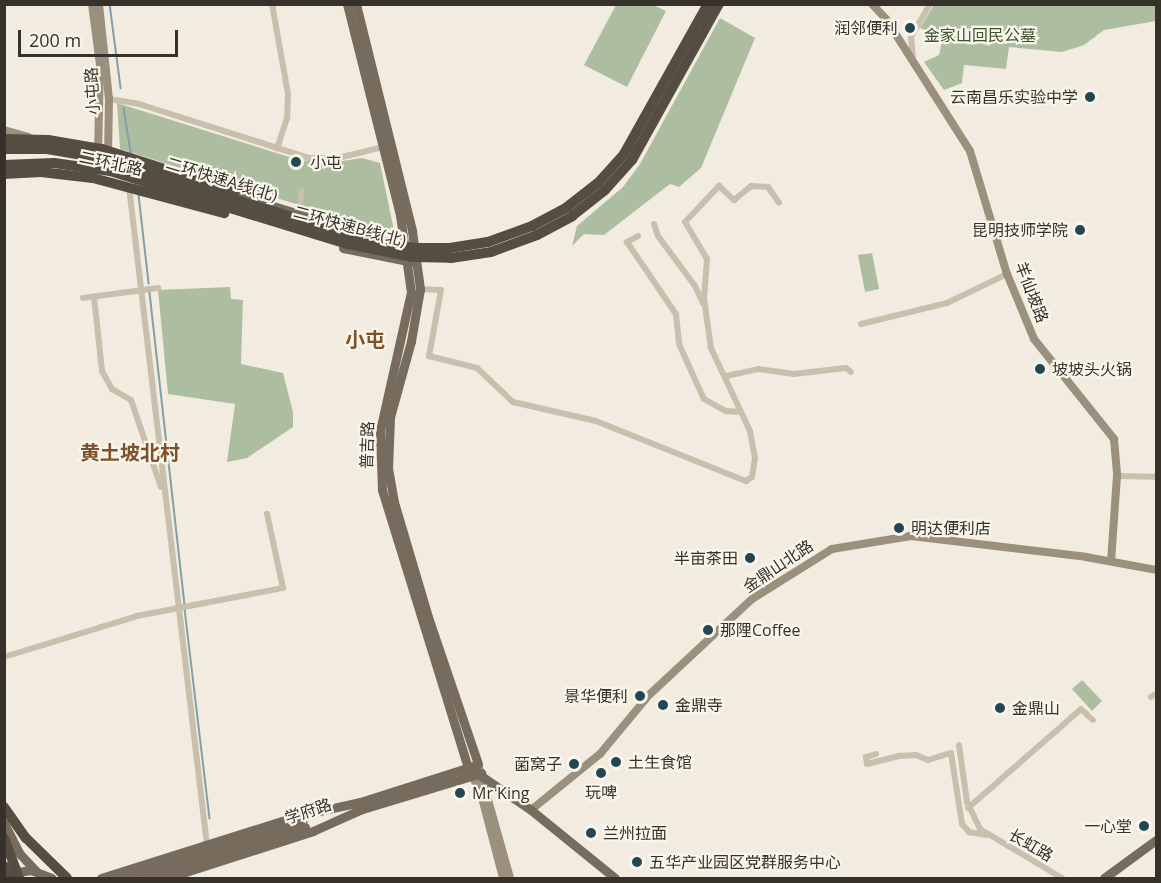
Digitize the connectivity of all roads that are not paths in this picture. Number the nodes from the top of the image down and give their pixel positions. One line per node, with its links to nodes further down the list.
1 (92, 4): 17 (street, 小屯路)
2 (99, 4): 11 (street, 小屯路)
3 (272, 4): 15 (street)
4 (347, 4): 14 (main road, 普吉路)
5 (356, 4): 30 (main road, 普吉路)
6 (708, 4): 25 (highway)
7 (719, 4): 25 (highway, 二环快速B线(北))
8 (872, 4): 10 (street, 羊仙坡路)
9 (930, 4): 10 (street)
10 (913, 59): 32 (street, 羊仙坡路)
11 (109, 99): 15 (street); 17 (street, 小屯路)
12 (4, 130): 17 (street)
13 (4, 139): 29 (highway, bridge)
14 (383, 147): 15 (street); 30 (main road, 普吉路)
15 (278, 148)
16 (4, 150): 17 (main road, 二环北路); 29 (highway, 二环快速A线(北), bridge)
17 (101, 155): 20 (street, 小屯路); 21 (street, 小屯路); 26 (main road, 二环北路)
18 (4, 165): 29 (highway, 二环快速B线(北), bridge)
19 (4, 173): 20 (main road, 二环北路); 29 (highway, bridge)
20 (96, 173): 21 (main road, 二环北路)
21 (106, 176): 22 (main road, 二环北路)
22 (129, 181): 31 (main road, 二环北路); 35 (street)
23 (302, 191): 26 (street)
24 (779, 203): 38 (street)
25 (569, 212): 29 (highway, 二环快速B线(北), bridge)
26 (299, 214): 30 (main road, 二环北路)
27 (654, 224): 38 (street)
28 (638, 236): 42 (street)
29 (361, 242)
30 (409, 242): 31 (main road, 普吉路)
31 (412, 262): 34 (main road, 普吉路); 56 (main road, 普吉路)
32 (1008, 274): 39 (street); 45 (street, 羊仙坡路)
33 (158, 288): 35 (street)
34 (420, 289): 42 (street); 56 (main road, 普吉路)
35 (140, 290): 36 (street); 43 (street)
36 (94, 297): 37 (street); 44 (street)
37 (83, 298)
38 (705, 306): 41 (street)
39 (861, 324)
40 (852, 372): 41 (street)
41 (726, 376): 42 (street)
42 (741, 412)
43 (158, 442): 44 (street); 51 (street)
44 (146, 445): 47 (street)
45 (1117, 476): 46 (street); 49 (street, 羊仙坡路)
46 (1156, 477)
47 (163, 493)
48 (267, 514): 51 (street)
49 (1111, 561): 50 (street, 金鼎山北路); 59 (street, 金鼎山北路)
50 (1156, 570)
51 (182, 607): 52 (street); 66 (street)
52 (4, 657)
53 (1093, 720): 60 (street)
54 (959, 744): 60 (street)
55 (876, 754): 63 (street, 长虹路)
56 (475, 770): 57 (main road, 学府路); 59 (main road); 80 (street, 普吉路); 81 (street, 普吉路)
57 (361, 806): 62 (main road, 学府路); 66 (main road, 学府路); 70 (main road)
58 (4, 807): 75 (highway)
59 (533, 808): 82 (main road)
60 (968, 808): 63 (street)
61 (4, 823): 69 (main road)
62 (304, 824): 77 (main road, 学府路, bridge); 78 (main road, 学府路, bridge)
63 (986, 835): 83 (street, 长虹路)
64 (4, 838): 74 (highway, bridge)
65 (1156, 840): 84 (main road)
66 (207, 846): 67 (main road, 学府路)
67 (176, 855): 70 (main road); 76 (main road, 学府路)
68 (4, 866): 73 (highway, bridge)
69 (36, 871): 71 (main road); 72 (main road)
70 (182, 873): 79 (main road)
71 (4, 877)
72 (52, 878)
73 (9, 879)
74 (19, 879)
75 (67, 879)
76 (101, 879)
77 (122, 879)
78 (146, 879)
79 (167, 879)
80 (503, 879)
81 (510, 879)
82 (615, 879)
83 (1062, 879)
84 (1104, 879)

